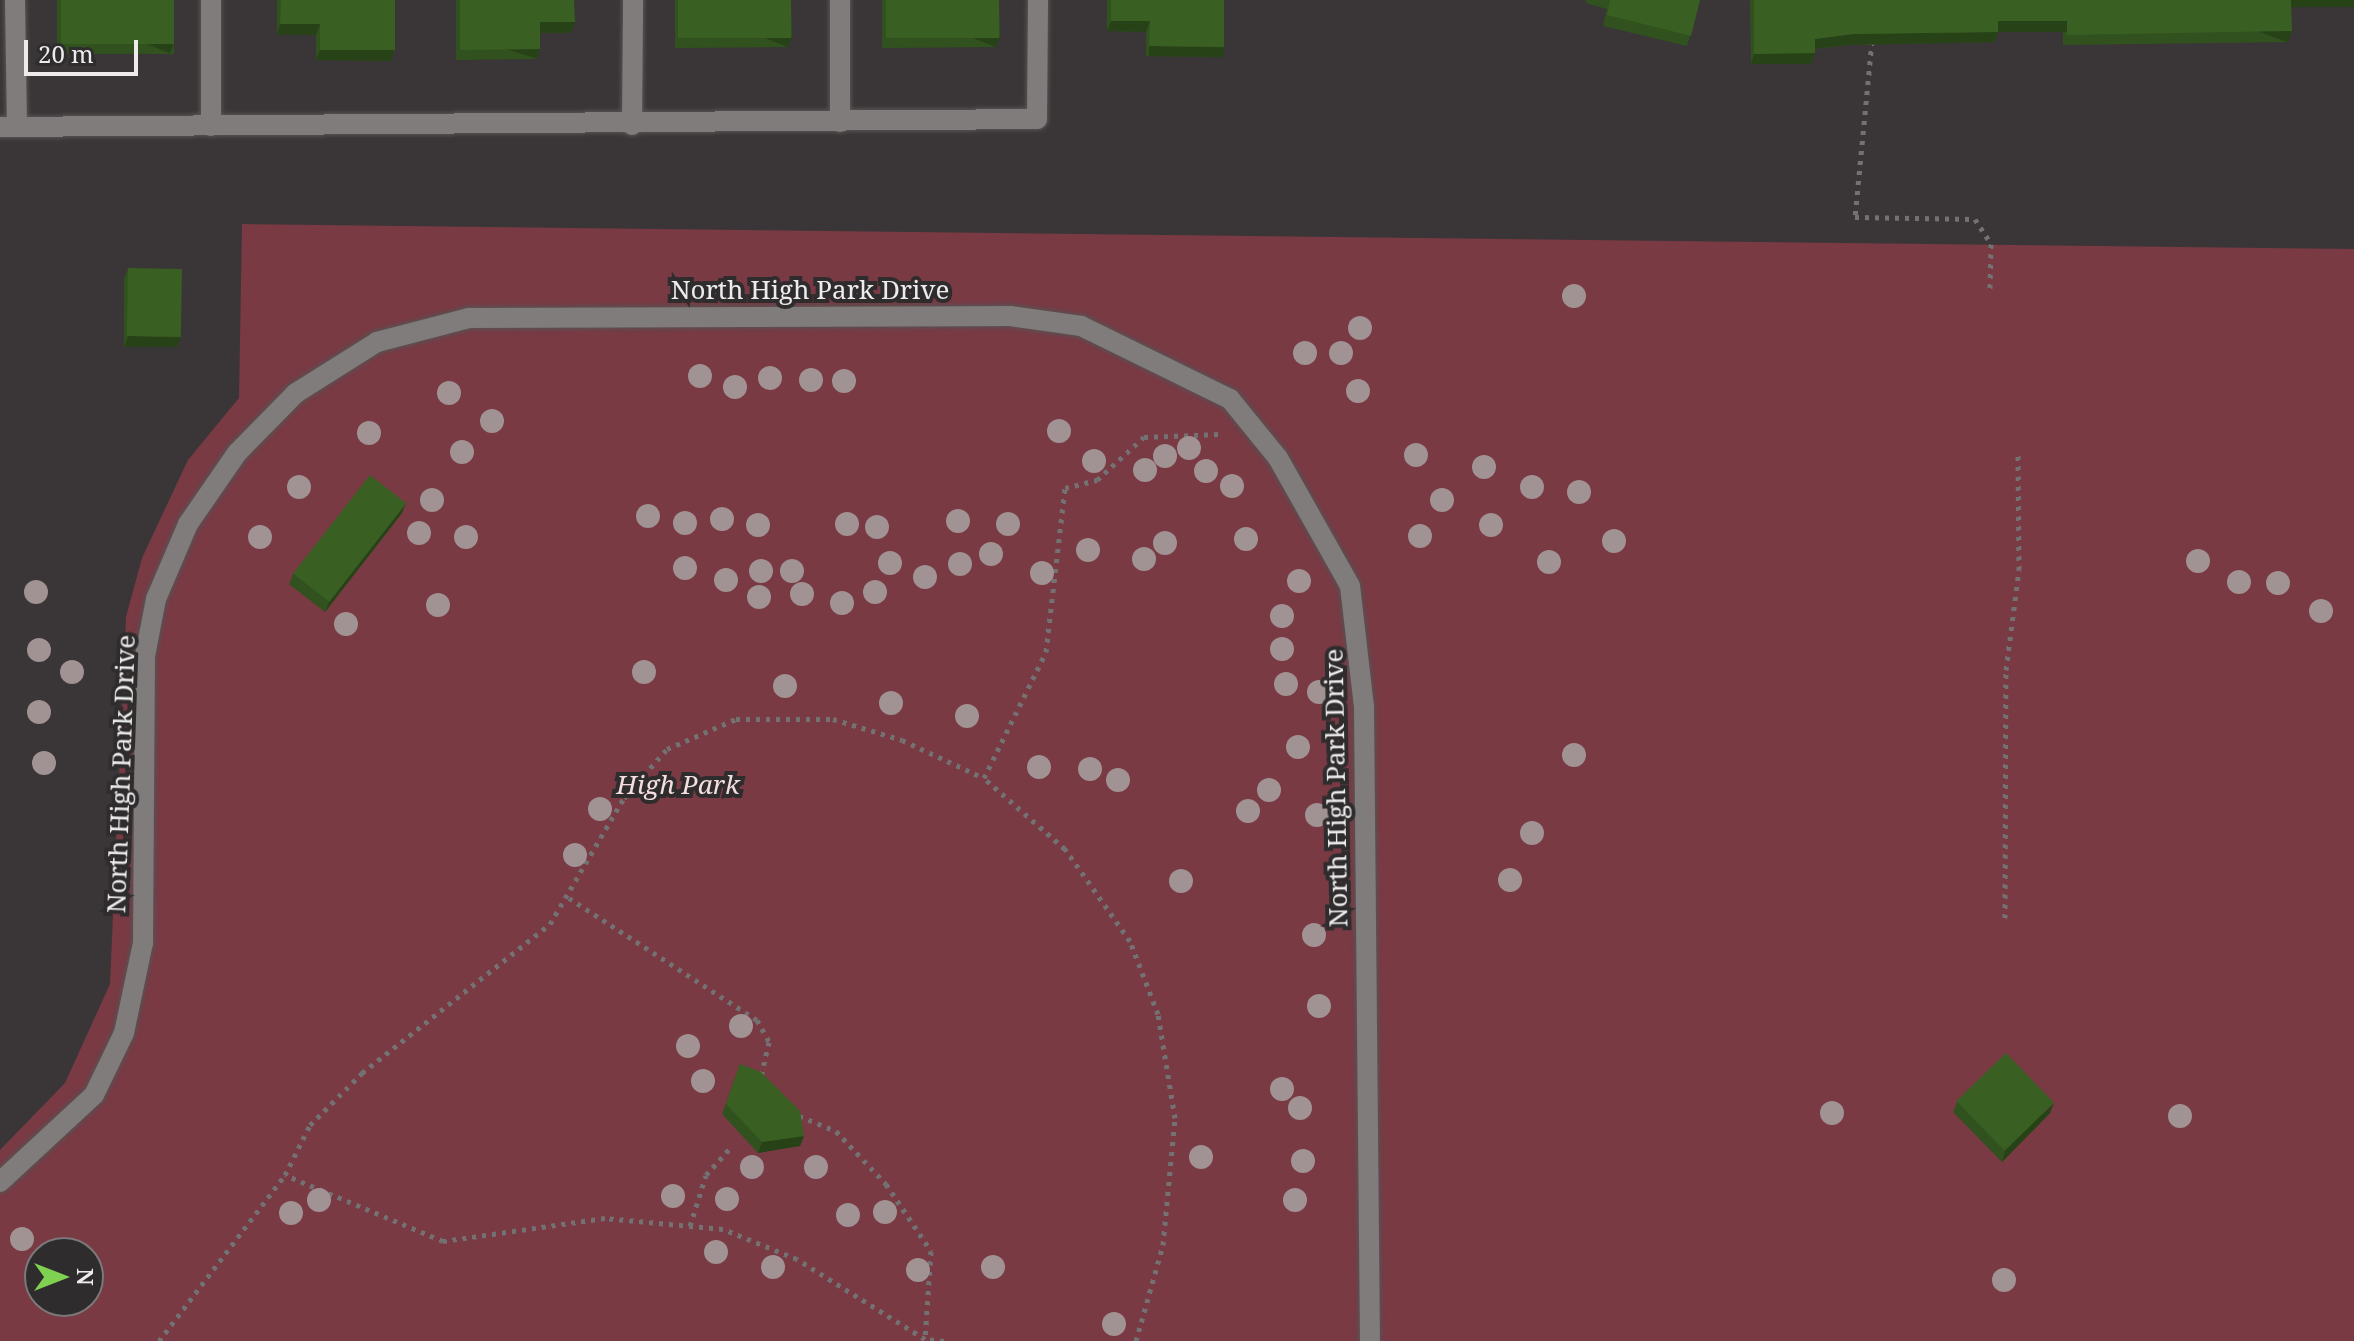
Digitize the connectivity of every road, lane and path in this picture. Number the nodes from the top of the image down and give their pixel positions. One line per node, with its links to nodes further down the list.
1 (15, 0): 10 (street)
2 (211, 0): 9 (street)
3 (633, 0): 8 (street)
4 (840, 0): 7 (street)
5 (1038, 0): 7 (street)
6 (1872, 31): 11 (path)
7 (840, 122): 8 (street)
8 (632, 125): 9 (street)
9 (211, 126): 10 (street)
10 (8, 127)
11 (1990, 289)
12 (1254, 429): 14 (path); 21 (street, North High Park Drive); 27 (street, North High Park Drive)
13 (2018, 452): 16 (path)
14 (984, 778): 15 (path); 26 (path)
15 (569, 898): 17 (path); 20 (path)
16 (2005, 918)
17 (770, 1087)
18 (791, 1109): 23 (path)
19 (731, 1147): 22 (path)
20 (285, 1175): 22 (path); 24 (path)
21 (0, 1182)
22 (690, 1226): 23 (path)
23 (925, 1339): 25 (path)
24 (159, 1341)
25 (944, 1341)
26 (1136, 1341)
27 (1370, 1341)

